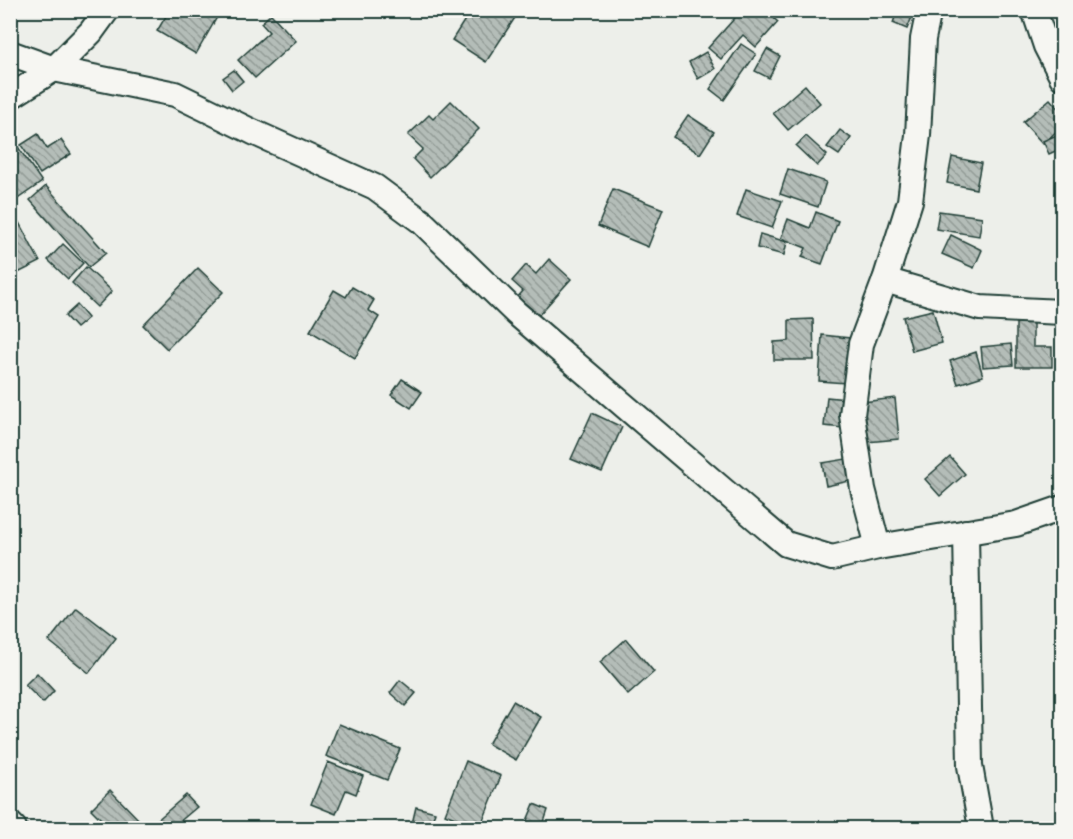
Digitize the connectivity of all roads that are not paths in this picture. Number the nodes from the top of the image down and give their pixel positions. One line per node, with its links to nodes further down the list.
1 (107, 10): 5 (street)
2 (929, 10): 8 (street)
3 (1034, 10): 6 (street)
4 (10, 53): 5 (street)
5 (54, 69): 7 (street); 12 (street)
6 (1062, 77)
7 (10, 97)
8 (885, 280): 9 (street); 12 (street)
9 (1062, 312)
10 (1062, 508): 11 (street)
11 (966, 532): 12 (street); 15 (street)
12 (878, 547)
13 (10, 824): 14 (street)
14 (14, 828)
15 (981, 828)

